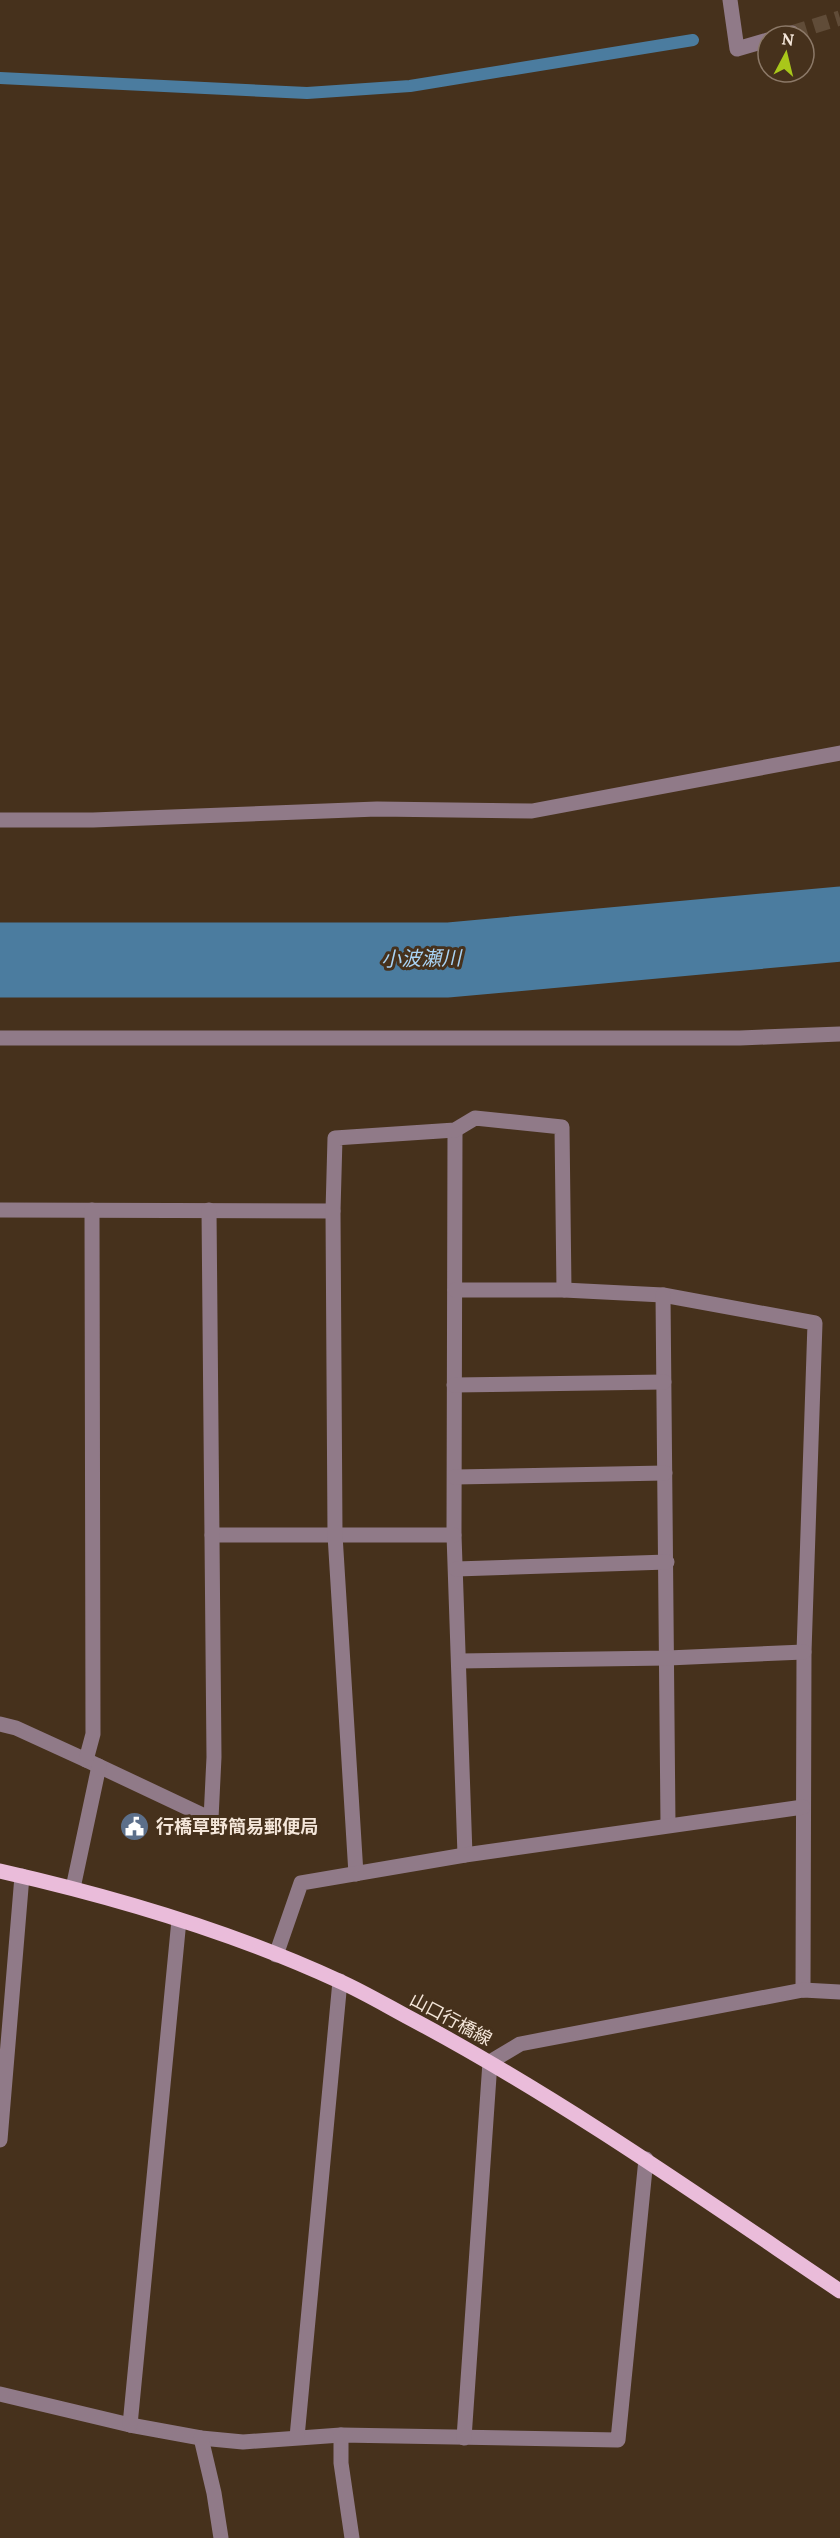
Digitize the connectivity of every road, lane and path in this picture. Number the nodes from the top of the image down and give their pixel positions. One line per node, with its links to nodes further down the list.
1 (730, 0): 2 (street)
2 (756, 43)
3 (840, 753): 4 (street)
4 (0, 819)
5 (840, 1034): 6 (street)
6 (0, 1038)
7 (455, 1130): 11 (street); 12 (street); 13 (street)
8 (0, 1210): 9 (street)
9 (92, 1210): 10 (street); 28 (street)
10 (209, 1210): 11 (street); 19 (street)
11 (333, 1211): 20 (street)
12 (455, 1290): 13 (street); 16 (street)
13 (564, 1290): 14 (street)
14 (663, 1295): 15 (street); 24 (street)
15 (664, 1382): 16 (street); 17 (street)
16 (454, 1385): 18 (street)
17 (665, 1473): 18 (street); 22 (street)
18 (455, 1477): 21 (street)
19 (212, 1535): 20 (street); 28 (street)
20 (335, 1535): 21 (street); 33 (street)
21 (454, 1535): 23 (street)
22 (667, 1562): 23 (street); 25 (street)
23 (456, 1569): 26 (street)
24 (804, 1652): 25 (street); 29 (street)
25 (668, 1658): 26 (street); 30 (street)
26 (459, 1661): 31 (street)
27 (0, 1724): 28 (street)
28 (93, 1763): 35 (street)
29 (803, 1806): 30 (street); 39 (street)
30 (668, 1824): 31 (street)
31 (465, 1855): 33 (street)
32 (0, 1871): 34 (main road, 山口行橋線)
33 (356, 1874): 37 (street)
34 (21, 1876): 35 (main road, 山口行橋線); 41 (street)
35 (74, 1888): 36 (main road, 山口行橋線)
36 (179, 1920): 37 (main road, 山口行橋線); 47 (street)
37 (276, 1954): 38 (main road, 山口行橋線)
38 (340, 1981): 42 (main road, 山口行橋線); 49 (street)
39 (803, 1990): 40 (street); 42 (street)
40 (840, 1992)
41 (5, 2000): 43 (street)
42 (490, 2062): 44 (main road, 山口行橋線); 51 (street)
43 (0, 2140)
44 (646, 2159): 45 (main road, 山口行橋線); 51 (street)
45 (840, 2291)
46 (0, 2394): 47 (street)
47 (130, 2425): 50 (street)
48 (341, 2435): 49 (street); 51 (street); 53 (street)
49 (297, 2437): 50 (street)
50 (201, 2438): 52 (street)
51 (464, 2438)
52 (221, 2538)
53 (352, 2538)

